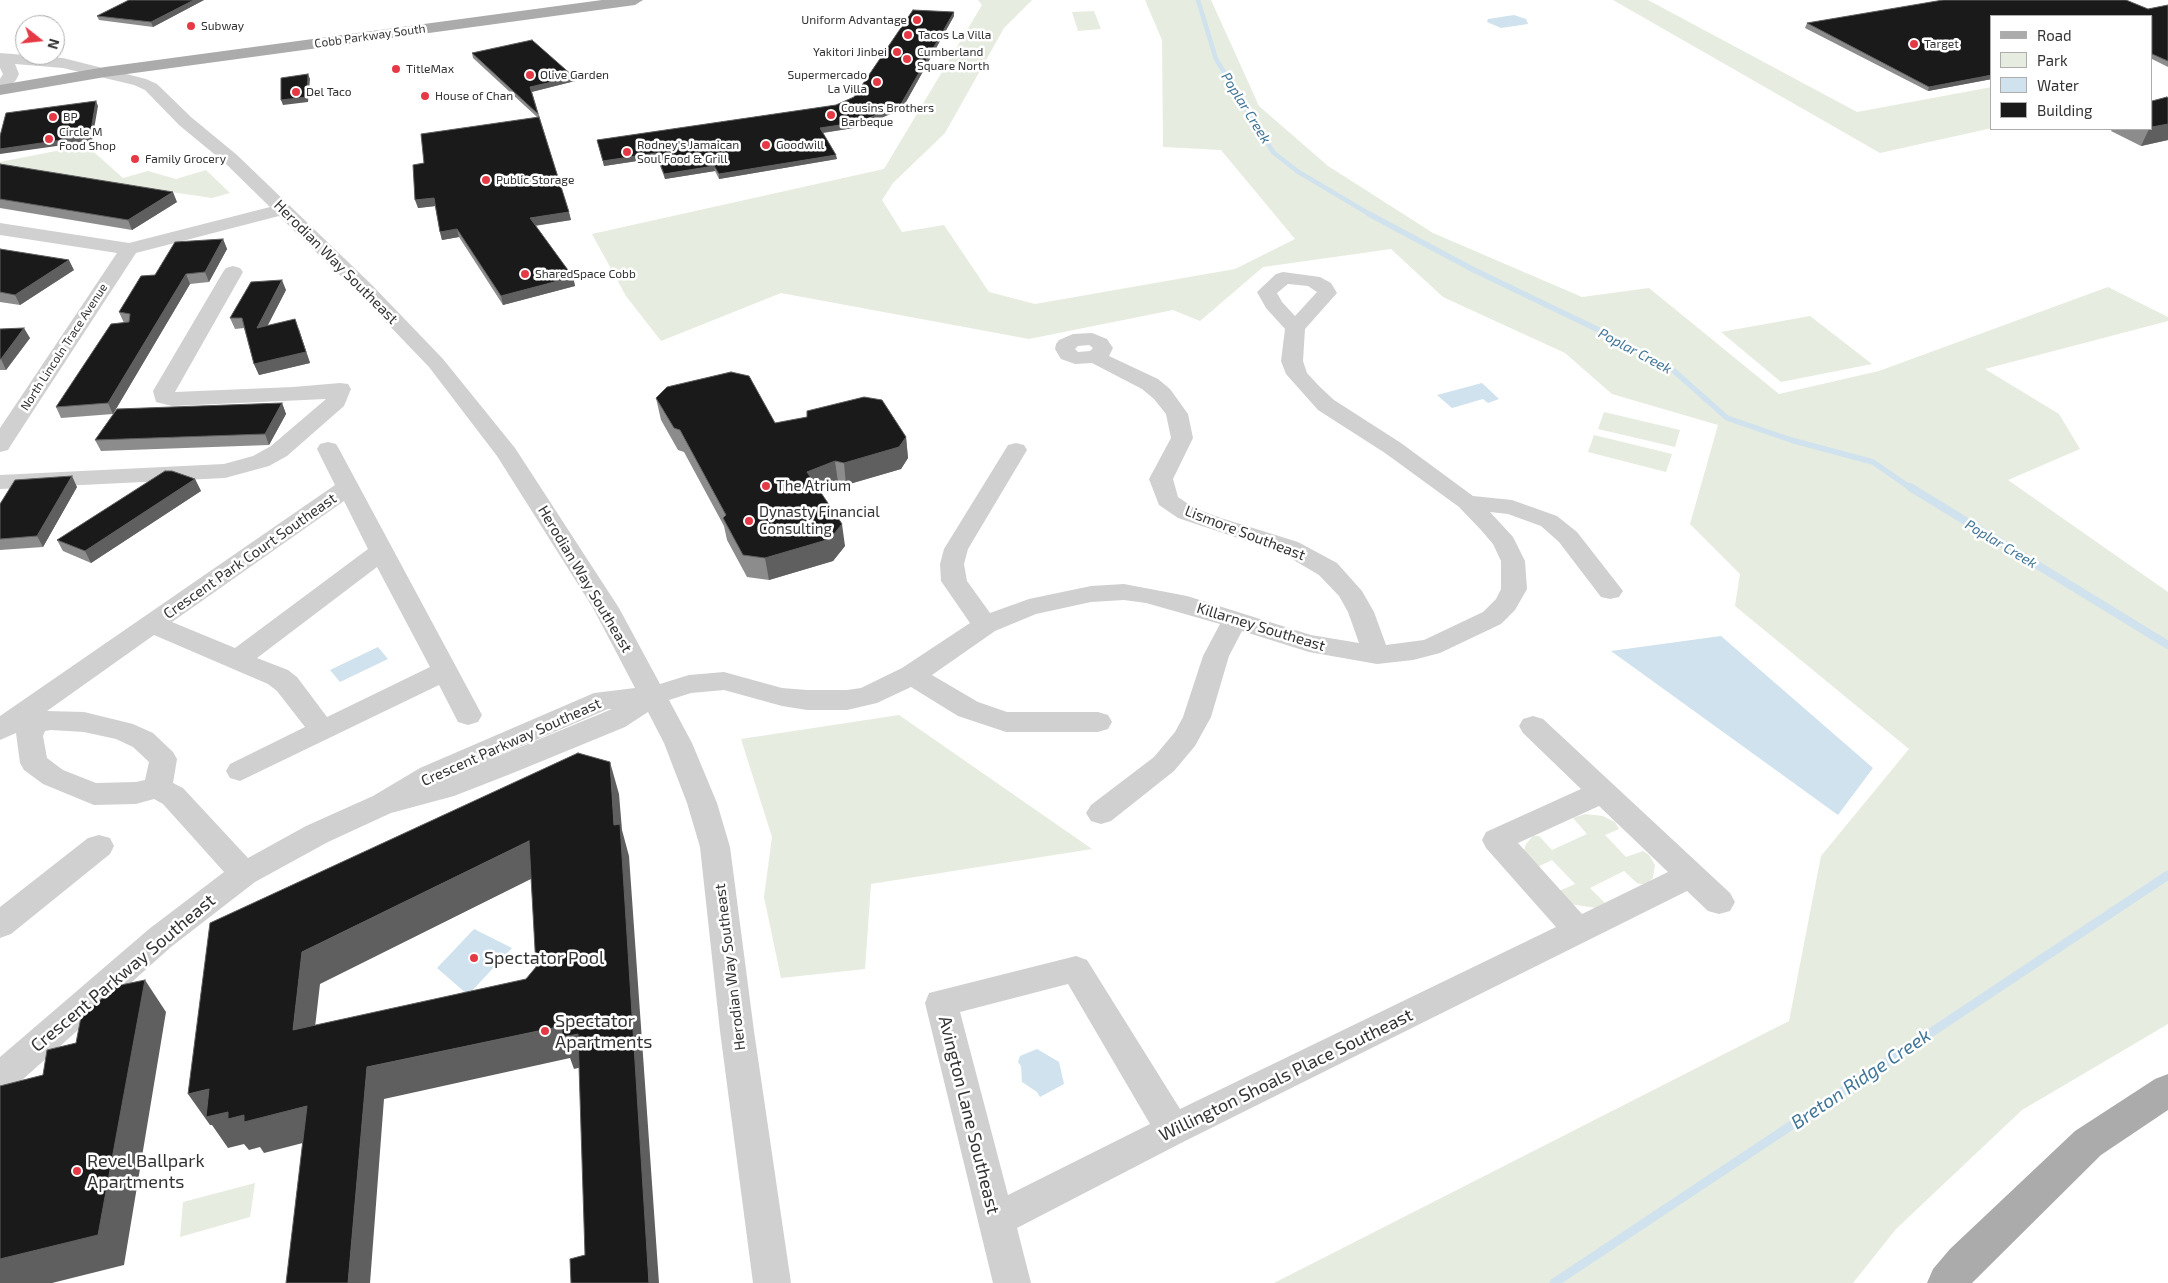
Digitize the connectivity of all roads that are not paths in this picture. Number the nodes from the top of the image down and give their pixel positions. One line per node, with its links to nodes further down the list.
1 (635, 0): 3 (main road, Cobb Parkway South)
2 (0, 60): 3 (street, Herodian Way Southeast); 4 (street)
3 (105, 72): 4 (main road, Cobb Parkway South); 5 (street, Herodian Way Southeast)
4 (2, 85)
5 (283, 209): 7 (street); 26 (street, Herodian Way Southeast)
6 (0, 229): 7 (street)
7 (128, 249): 11 (street, North Lincoln Trace Avenue)
8 (233, 272): 14 (street)
9 (1296, 328): 16 (street, Killarney Southeast)
10 (1095, 357): 22 (street, Lismore Southeast)
11 (0, 445)
12 (328, 449): 15 (street, Crescent Park Court Southeast)
13 (1016, 450): 21 (street)
14 (0, 482)
15 (348, 487): 17 (street, Crescent Park Court Southeast); 20 (street, Crescent Park Court Southeast)
16 (1466, 502): 18 (street); 22 (street, Killarney Southeast)
17 (382, 551): 23 (street); 24 (street, Crescent Park Court Southeast)
18 (1610, 591)
19 (1235, 619): 21 (street, Killarney Southeast); 22 (street, Killarney Southeast); 35 (street)
20 (152, 624): 23 (street, Crescent Park Court Southeast); 29 (street, Crescent Park Court Southeast)
21 (986, 626): 25 (street, Killarney Southeast)
22 (1377, 654)
23 (237, 660): 31 (street, Crescent Park Court Southeast)
24 (445, 671): 27 (street, Crescent Park Court Southeast); 31 (street)
25 (912, 675): 26 (street, Killarney Southeast); 28 (street)
26 (652, 696): 37 (street, Crescent Parkway Southeast); 46 (street, Herodian Way Southeast)
27 (468, 715)
28 (1098, 722)
29 (17, 723): 33 (street); 33 (street)
30 (1533, 726): 34 (street)
31 (322, 730): 32 (street)
32 (240, 770)
33 (157, 787): 37 (street)
34 (1602, 792): 38 (street); 41 (street)
35 (1101, 813)
36 (99, 846): 40 (street)
37 (244, 874): 42 (street, Crescent Parkway Southeast)
38 (1691, 875): 39 (street); 41 (street, Willington Shoals Place Southeast)
39 (1719, 902)
40 (0, 925)
41 (1578, 931): 44 (street, Willington Shoals Place Southeast)
42 (0, 1078)
43 (2168, 1090): 48 (main road)
44 (1173, 1130): 45 (street, Willington Shoals Place Southeast); 45 (street, Avington Lane Southeast)
45 (996, 1220): 47 (street, Avington Lane Southeast)
46 (772, 1283)
47 (1012, 1283)
48 (1947, 1283)

